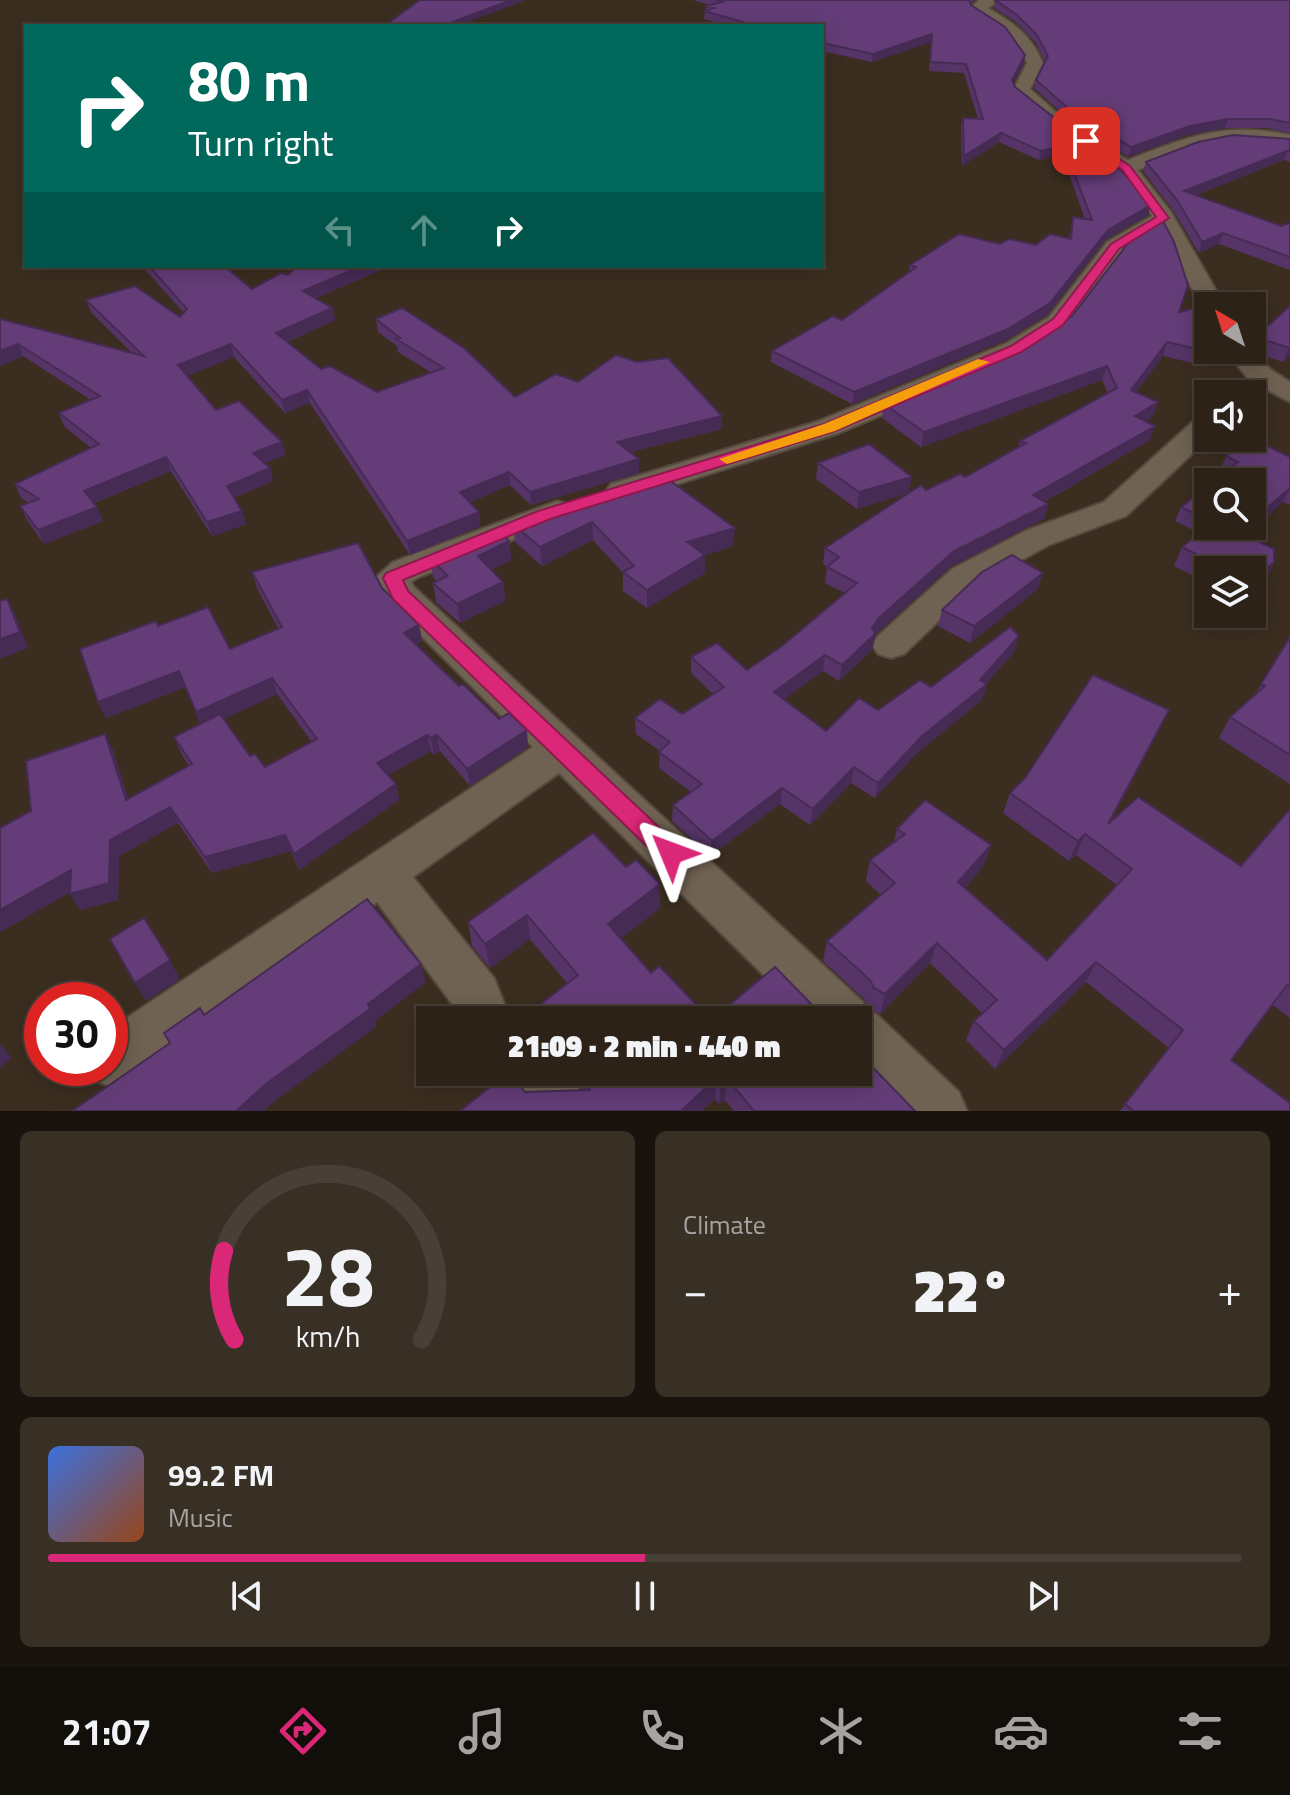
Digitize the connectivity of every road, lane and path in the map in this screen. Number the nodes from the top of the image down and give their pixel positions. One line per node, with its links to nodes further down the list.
1 (986, 0): 3 (street)
2 (1290, 141): 3 (street)
3 (1126, 168): 4 (street)
4 (1163, 218): 5 (street); 10 (street)
5 (1205, 292)
6 (1266, 389): 7 (street)
7 (1290, 394)
8 (1194, 436): 9 (street)
9 (891, 645)
10 (562, 749): 11 (street); 13 (street)
11 (384, 875): 12 (street); 15 (street)
12 (480, 1006)
13 (830, 1006)
14 (872, 1045): 18 (street)
15 (128, 1048)
16 (543, 1086): 17 (street)
17 (562, 1111)
18 (940, 1111)

